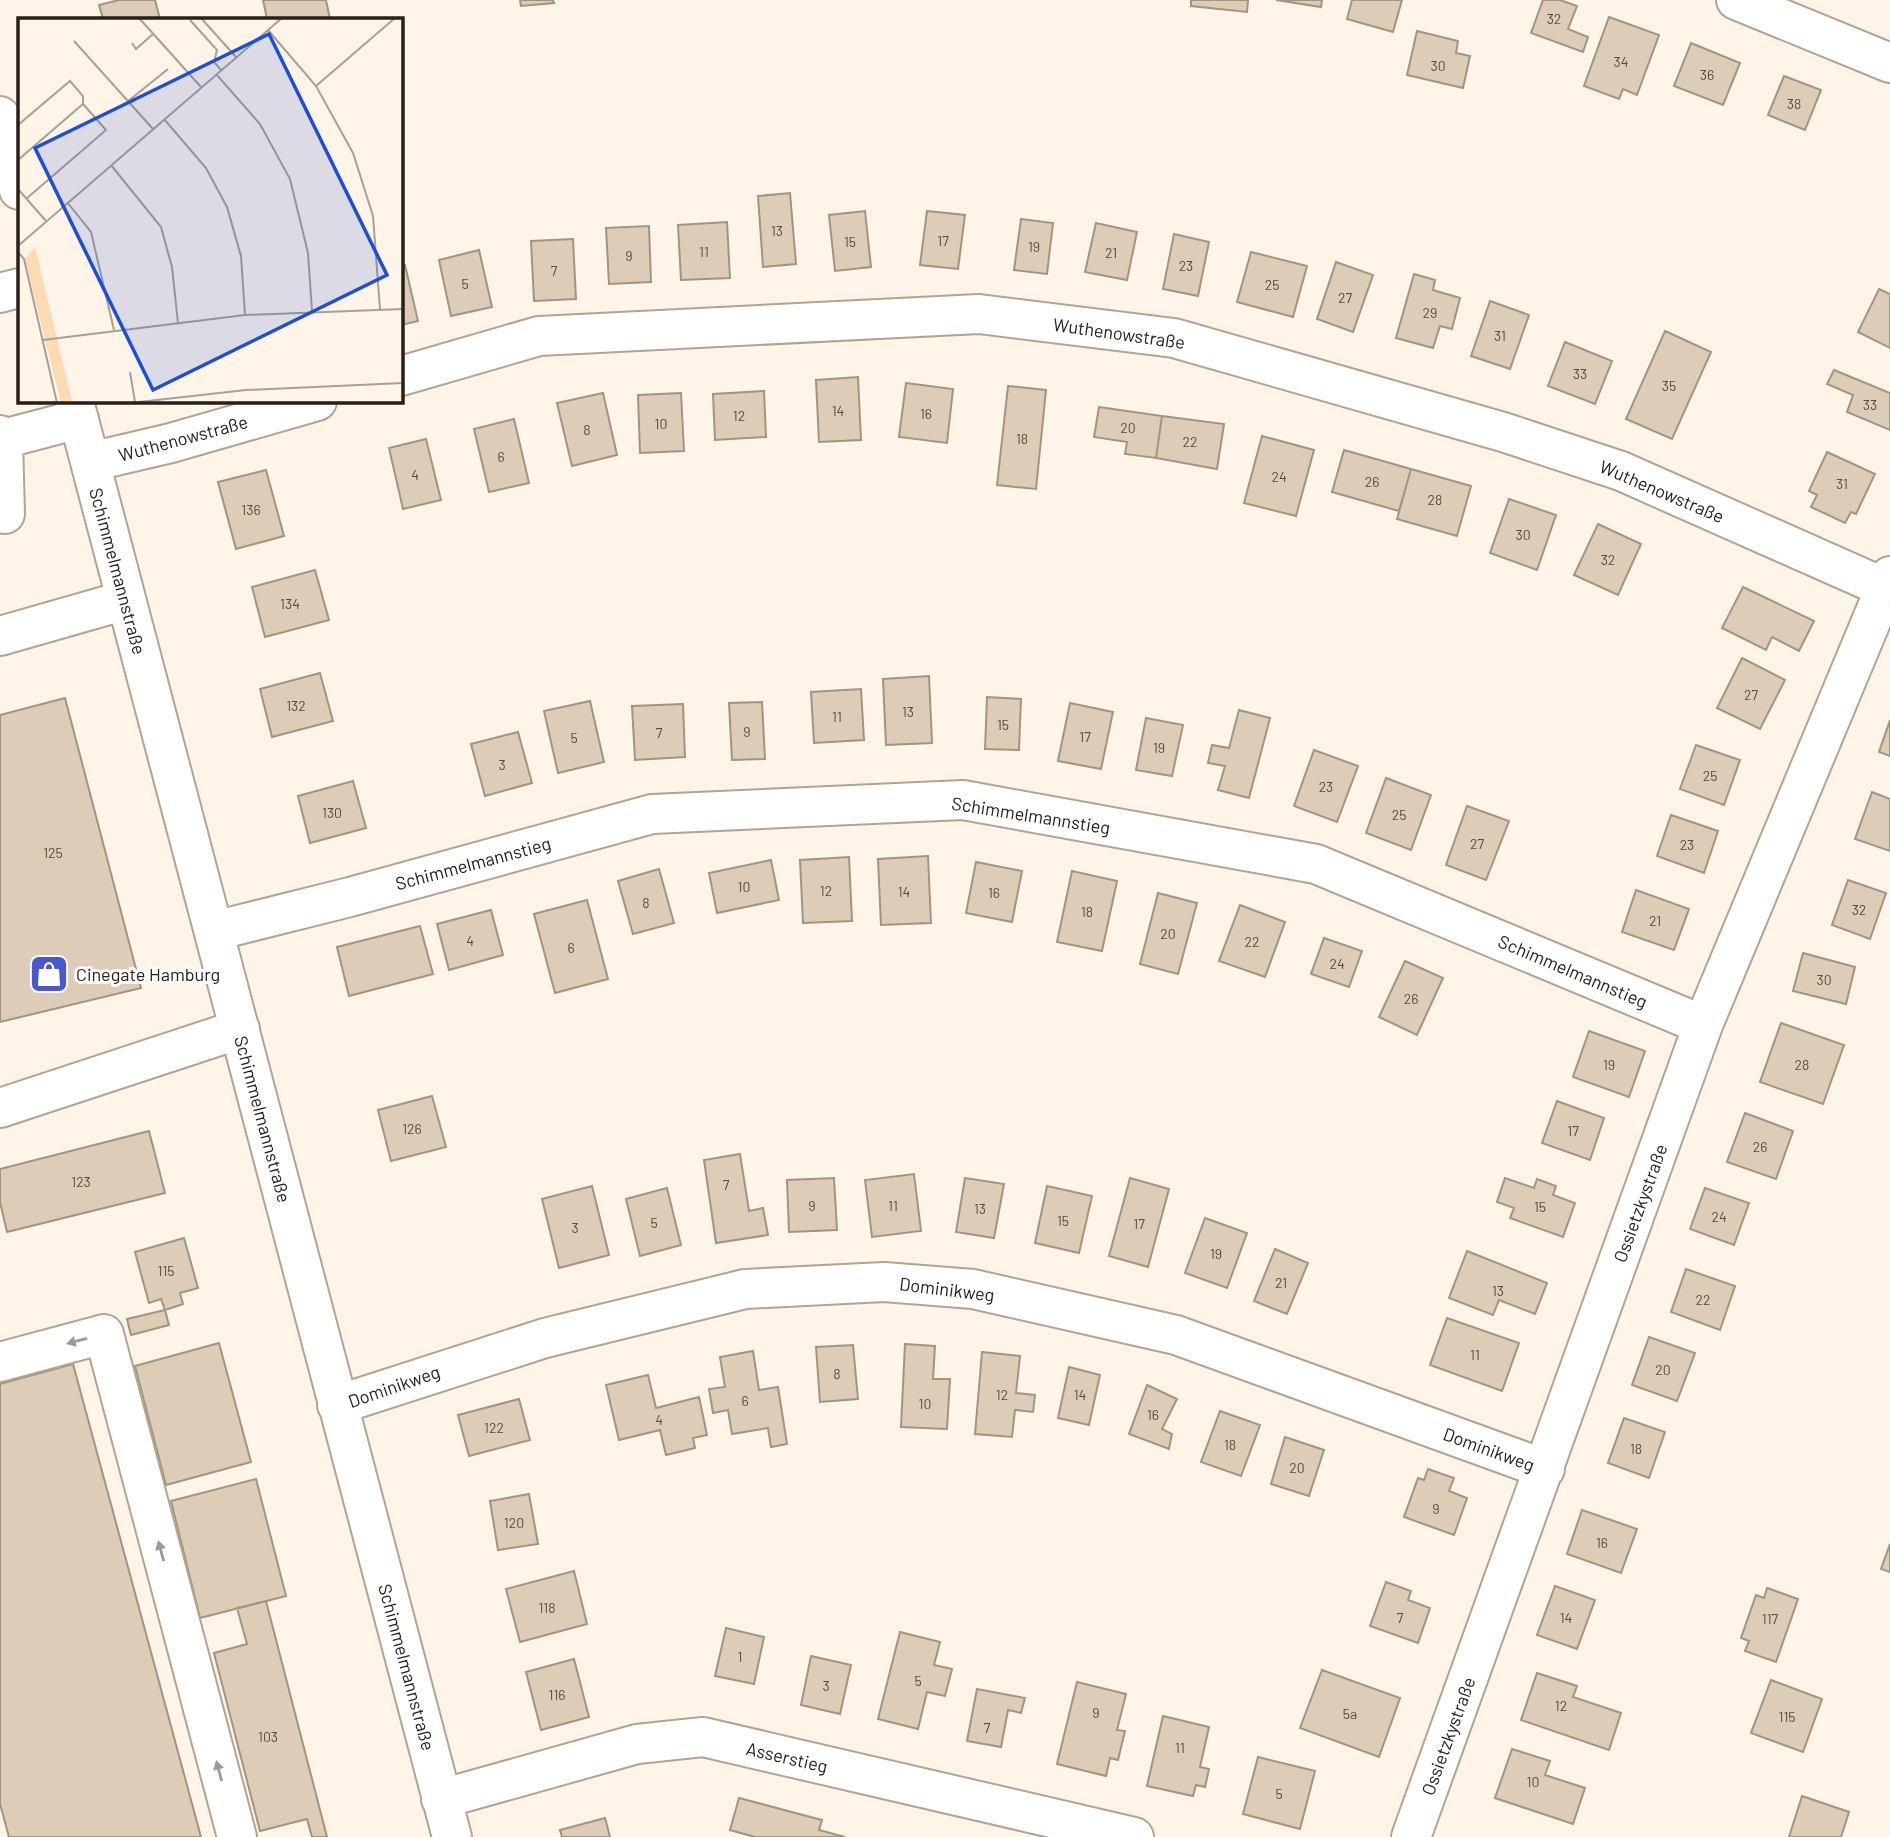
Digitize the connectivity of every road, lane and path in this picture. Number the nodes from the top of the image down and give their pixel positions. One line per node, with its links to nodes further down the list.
1 (1736, 0): 2 (street)
2 (1890, 63)
3 (0, 116): 4 (street)
4 (18, 186)
5 (18, 288): 6 (street)
6 (0, 293)
7 (402, 376): 13 (street, Wuthenowstraße)
8 (314, 402): 11 (street, Wuthenowstraße)
9 (77, 410): 10 (street); 11 (street, Schimmelmannstraße)
10 (1, 437): 12 (street)
11 (90, 462): 14 (street, Schimmelmannstraße)
12 (5, 514)
13 (1887, 582): 17 (street, Ossietzkystraße)
14 (126, 600): 15 (street); 16 (street, Schimmelmannstraße)
15 (0, 636)
16 (214, 931): 17 (street, Schimmelmannstieg); 18 (street, Schimmelmannstraße)
17 (1703, 1025): 22 (street, Ossietzkystraße)
18 (240, 1029): 19 (street); 21 (street, Schimmelmannstraße)
19 (0, 1108)
20 (0, 1362): 24 (street, one-way to 20)
21 (337, 1405): 22 (street, Dominikweg); 23 (street, Schimmelmannstraße)
22 (1545, 1469): 27 (street, Ossietzkystraße)
23 (441, 1800): 25 (street, Schimmelmannstraße); 26 (street, Asserstieg)
24 (237, 1837)
25 (452, 1837)
26 (1134, 1837)
27 (1411, 1837)

